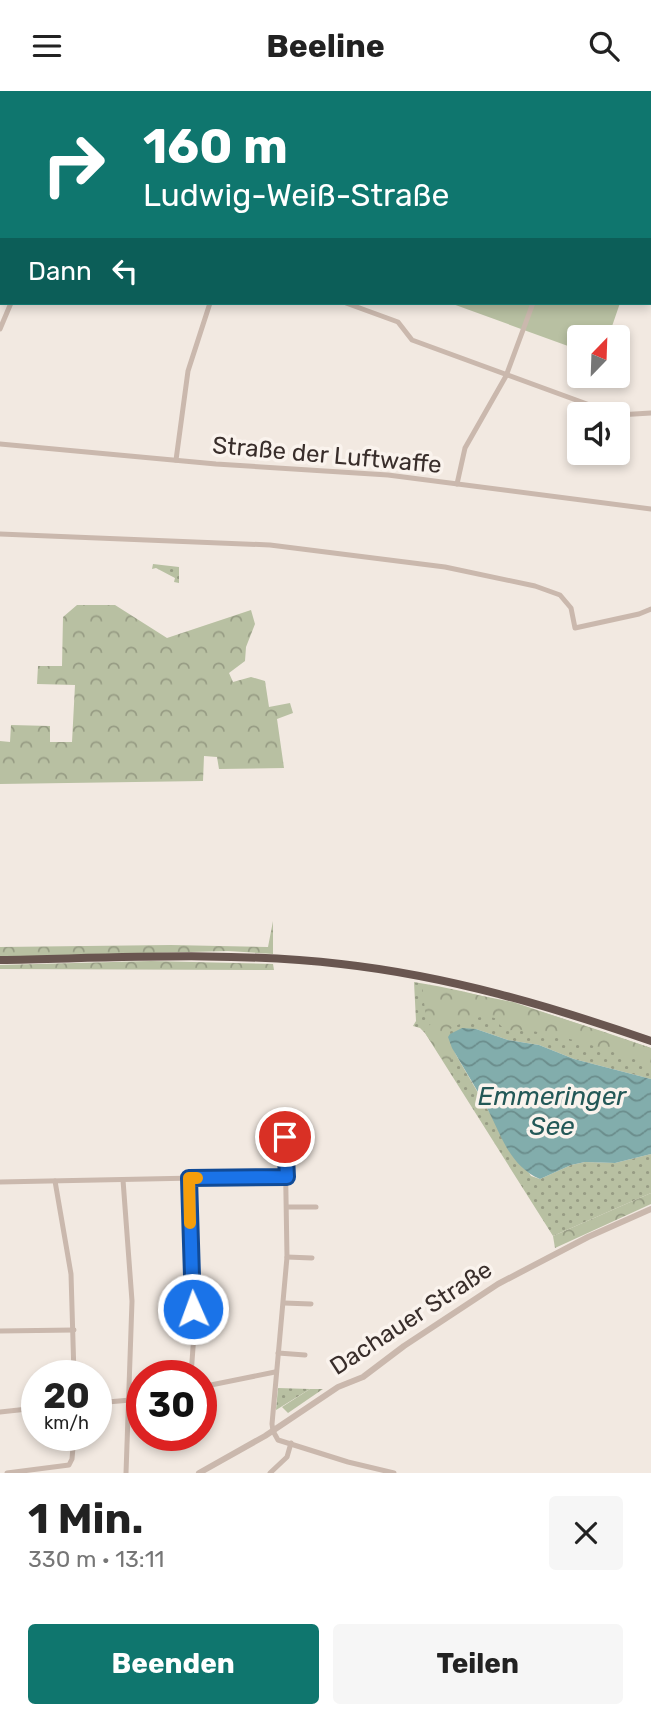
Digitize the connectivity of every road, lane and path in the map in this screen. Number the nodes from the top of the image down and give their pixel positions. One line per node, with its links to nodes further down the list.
1 (10, 305): 5 (street)
2 (209, 305): 11 (street)
3 (351, 305): 6 (street)
4 (532, 305): 6 (street)
5 (0, 329)
6 (506, 376): 7 (street); 12 (street)
7 (580, 402)
8 (651, 414): 9 (street)
9 (630, 415)
10 (0, 444): 11 (street, Straße der Luftwaffe)
11 (176, 460): 12 (street, Straße der Luftwaffe)
12 (457, 484): 13 (street, Straße der Luftwaffe)
13 (651, 509)
14 (0, 534): 15 (street)
15 (651, 609)
16 (0, 960): 17 (highway)
17 (651, 1041)
18 (285, 1137): 19 (street)
19 (287, 1177): 20 (street); 24 (street)
20 (189, 1178): 21 (street); 37 (street)
21 (123, 1180): 22 (street); 36 (street)
22 (55, 1181): 23 (street); 31 (street)
23 (0, 1182)
24 (287, 1207): 25 (street); 27 (street)
25 (316, 1207)
26 (651, 1209): 42 (street, Dachauer Straße)
27 (287, 1257): 28 (street); 29 (street)
28 (312, 1258)
29 (284, 1303): 30 (street); 33 (street)
30 (311, 1304)
31 (74, 1330): 32 (street); 35 (street)
32 (0, 1331)
33 (278, 1353): 34 (street); 38 (street)
34 (305, 1355)
35 (74, 1360)
36 (130, 1360)
37 (192, 1360)
38 (275, 1372): 39 (street); 42 (street)
39 (217, 1384)
40 (21, 1410): 41 (street)
41 (0, 1412)
42 (272, 1431): 43 (street); 49 (street, Dachauer Straße)
43 (291, 1443): 46 (street); 50 (street)
44 (73, 1451): 47 (street)
45 (127, 1451): 48 (street)
46 (369, 1470): 51 (street)
47 (7, 1473)
48 (126, 1473)
49 (199, 1473)
50 (270, 1473)
51 (394, 1473)

